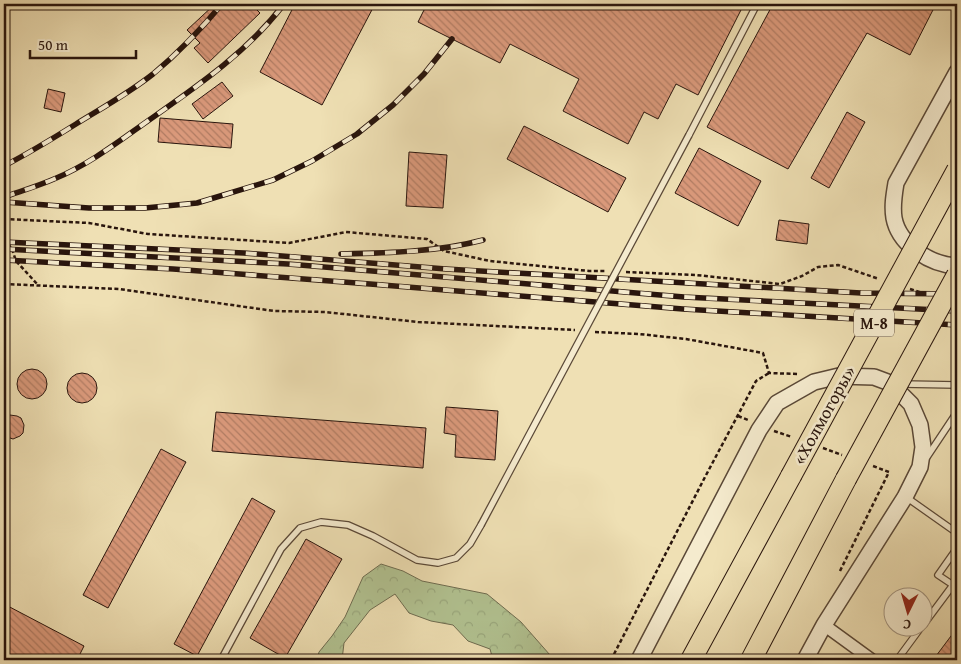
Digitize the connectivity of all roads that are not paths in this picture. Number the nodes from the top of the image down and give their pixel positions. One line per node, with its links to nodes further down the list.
1 (757, 4): 16 (lane, bridge)
2 (957, 72): 4 (street)
3 (957, 170): 18 (highway, «Холмогоры» / М-8, bridge)
4 (957, 266)
5 (957, 274): 19 (highway, М-8, bridge)
6 (890, 383): 7 (lane); 9 (street); 17 (street)
7 (957, 385)
8 (957, 412): 9 (lane)
9 (920, 467): 10 (street)
10 (905, 497): 11 (lane); 14 (street)
11 (957, 533)
12 (957, 548): 13 (lane)
13 (934, 611)
14 (824, 625): 20 (street); 21 (street)
15 (915, 636): 22 (lane)
16 (221, 660)
17 (639, 660)
18 (690, 660)
19 (751, 660)
20 (805, 660)
21 (872, 660)
22 (897, 660)

